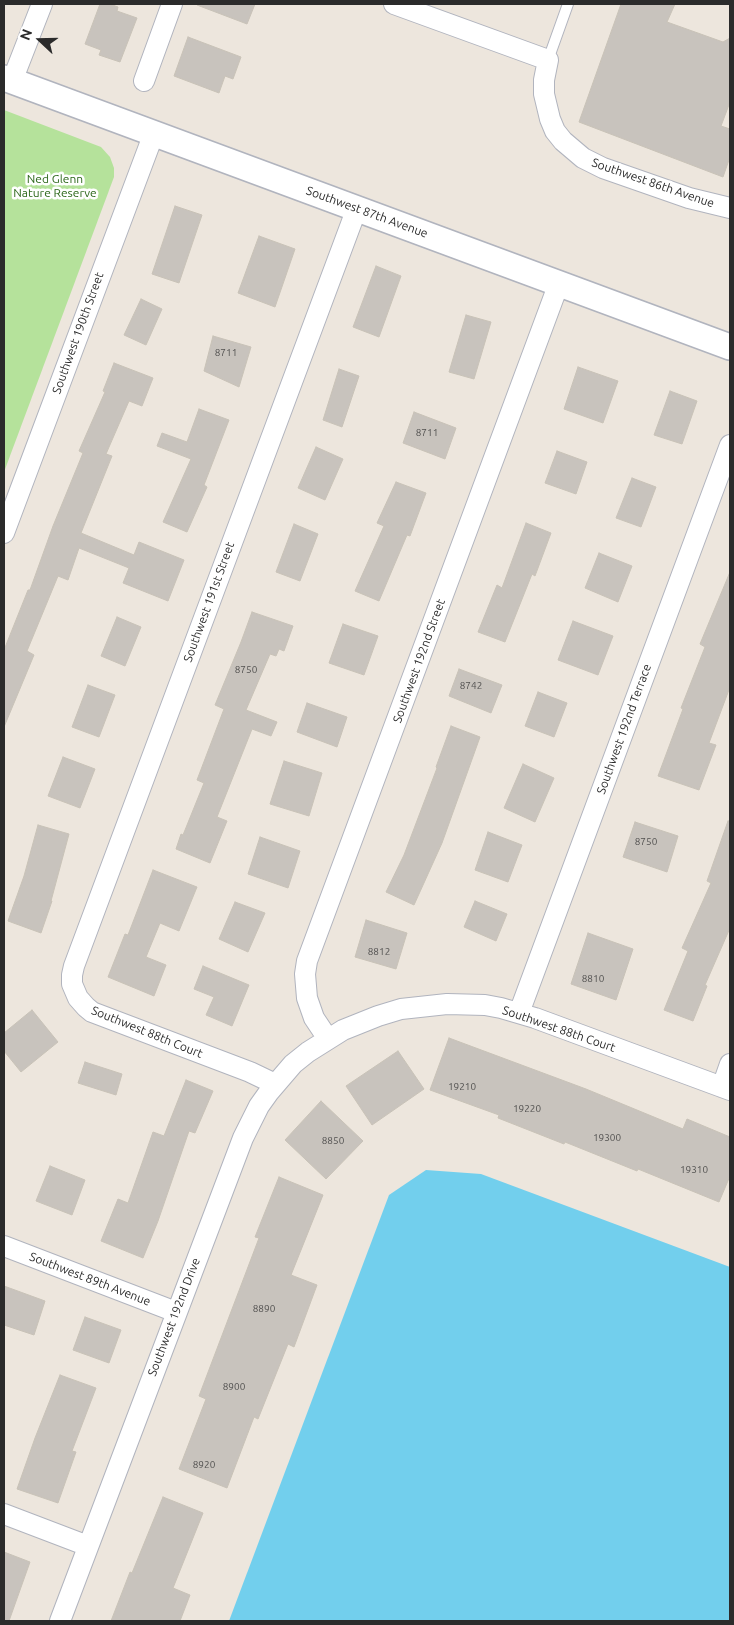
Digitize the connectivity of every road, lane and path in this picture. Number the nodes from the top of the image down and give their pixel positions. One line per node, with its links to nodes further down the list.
1 (42, 4): 6 (street)
2 (172, 4): 7 (street)
3 (394, 4): 5 (street)
4 (568, 4): 5 (lane)
5 (548, 60): 10 (street, Southwest 86th Avenue)
6 (8, 79): 8 (street, Southwest 87th Avenue)
7 (144, 81)
8 (154, 134): 9 (street, Southwest 87th Avenue); 14 (street, Southwest 190th Street)
9 (357, 208): 11 (street, Southwest 87th Avenue); 15 (street, Southwest 191st Street)
10 (730, 208)
11 (559, 283): 12 (street, Southwest 87th Avenue); 17 (street, Southwest 192nd Street)
12 (730, 347)
13 (730, 444): 16 (street, Southwest 192nd Terrace)
14 (4, 534)
15 (78, 998): 19 (street, Southwest 88th Court)
16 (518, 1013): 17 (street, Southwest 88th Court); 20 (street, Southwest 88th Court)
17 (328, 1038): 19 (street, Southwest 192nd Drive)
18 (730, 1064): 20 (street)
19 (275, 1084): 22 (street, Southwest 192nd Drive)
20 (726, 1089)
21 (4, 1246): 22 (street, Southwest 89th Avenue)
22 (176, 1312): 24 (street, Southwest 192nd Drive)
23 (4, 1514): 24 (street)
24 (88, 1546): 25 (street, Southwest 192nd Drive)
25 (60, 1621)

